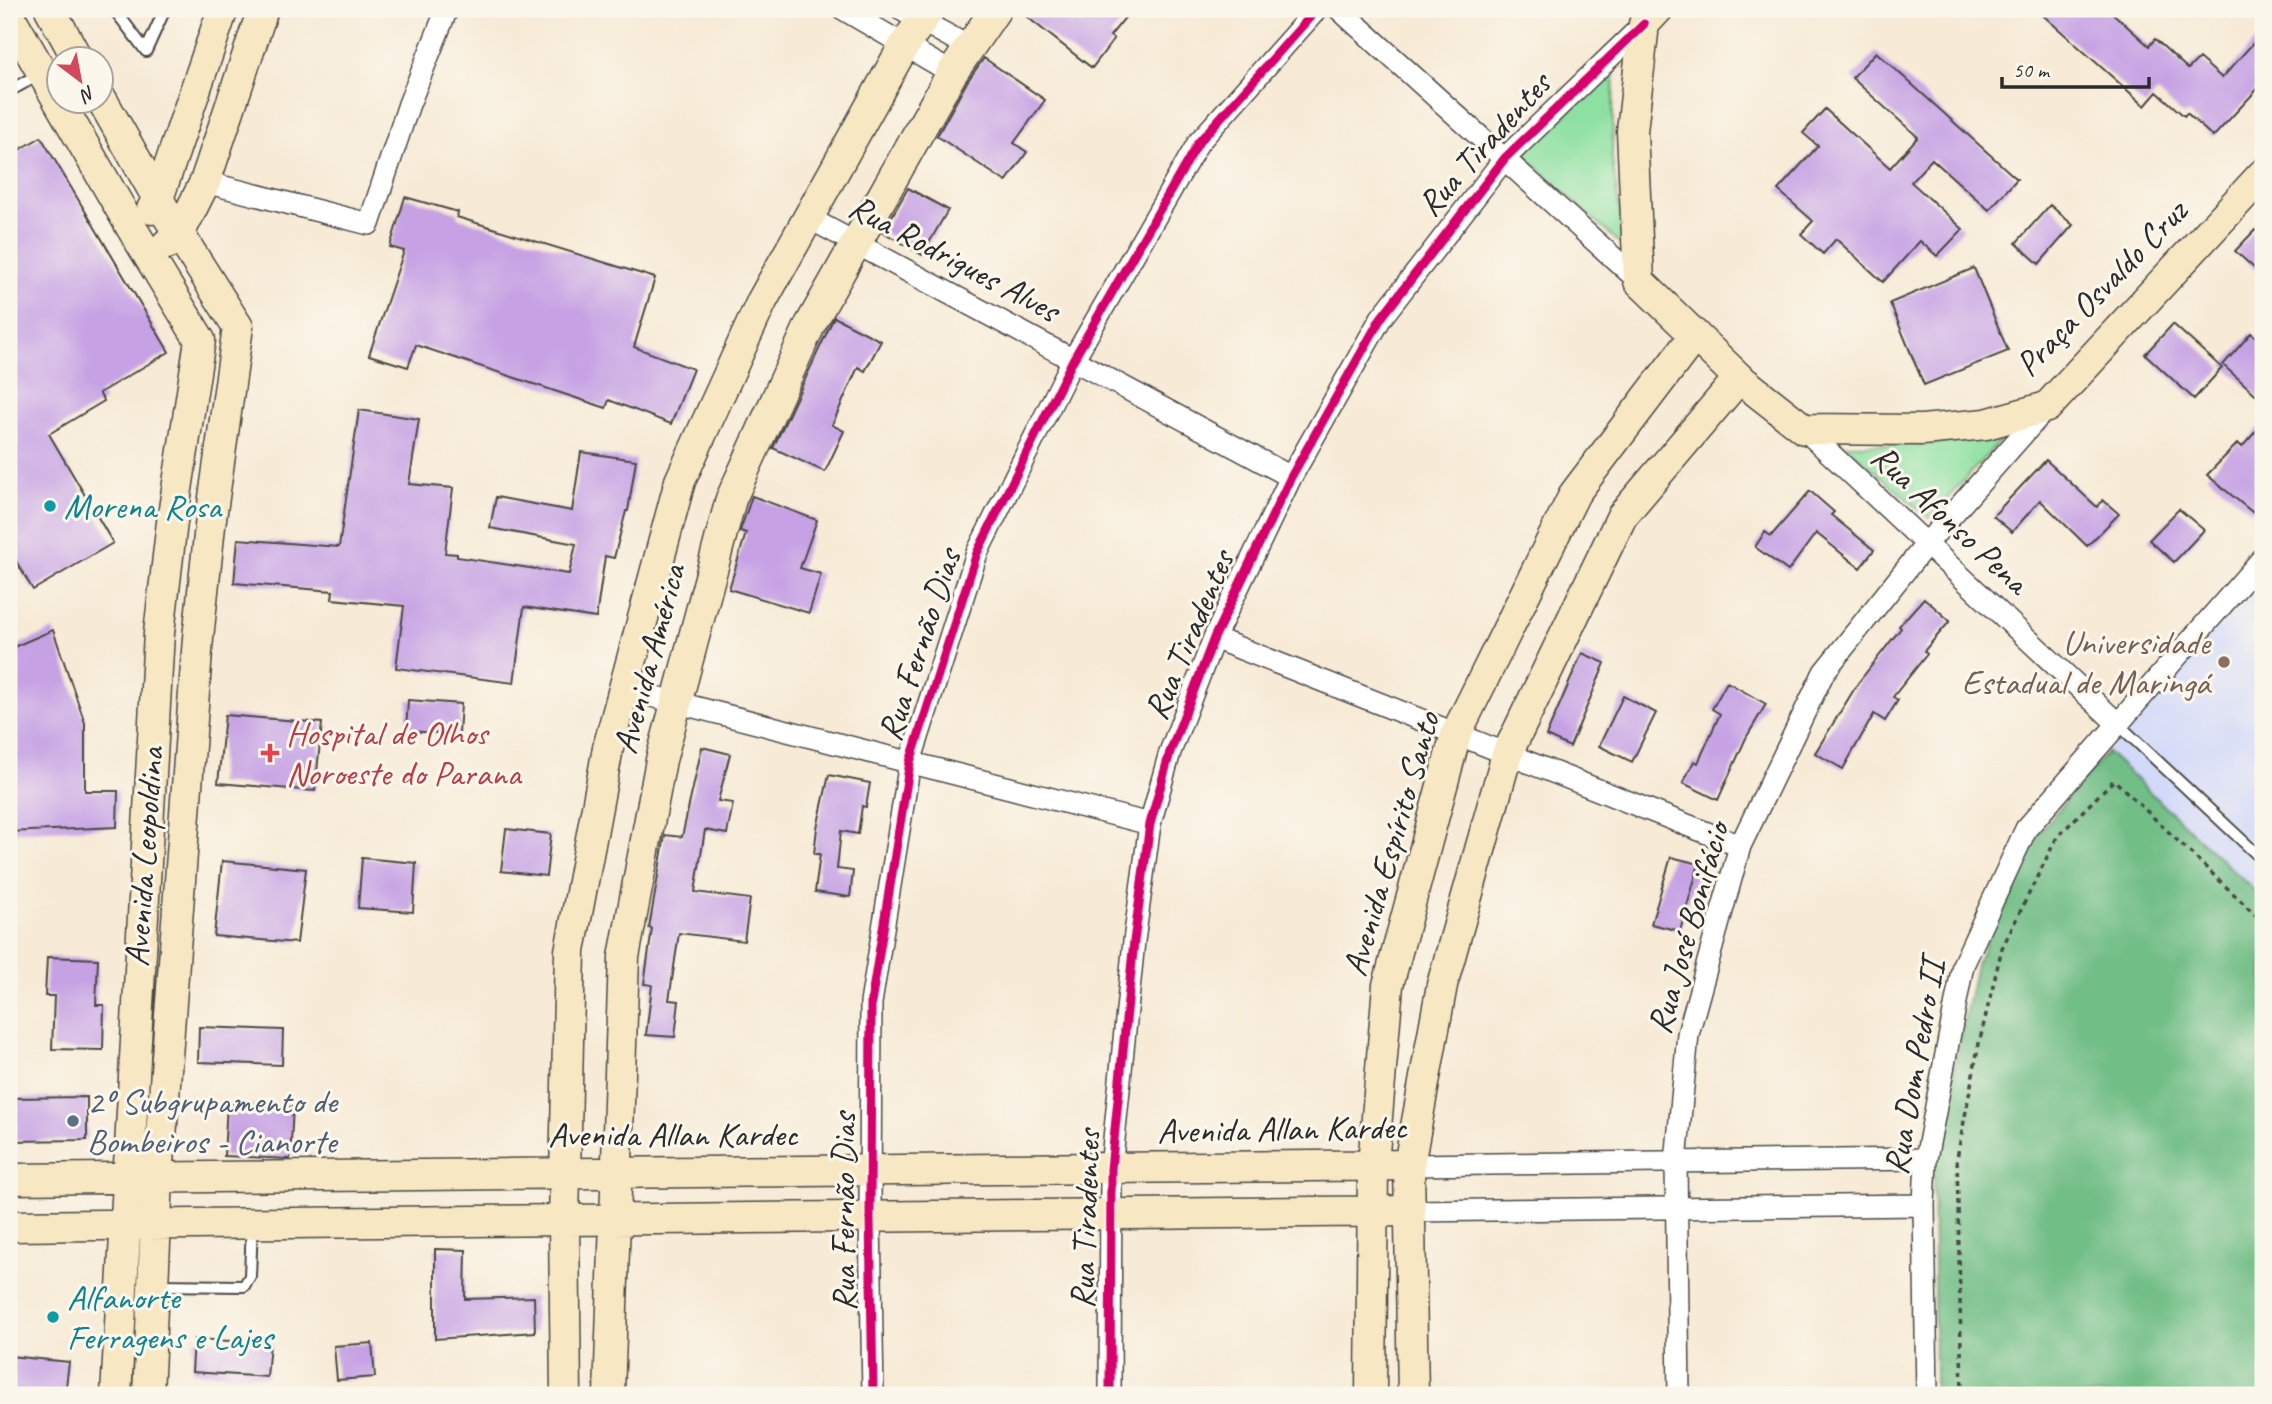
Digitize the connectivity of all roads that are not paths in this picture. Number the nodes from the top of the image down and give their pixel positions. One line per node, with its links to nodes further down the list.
1 (50, 9): 15 (main road)
2 (114, 9): 3 (lane)
3 (164, 9)
4 (223, 9): 24 (main road)
5 (263, 9): 23 (main road)
6 (447, 9): 23 (street)
7 (843, 9): 14 (street)
8 (996, 9): 16 (main road, Avenida América)
9 (1317, 9): 31 (street, Rua Fernão Dias)
10 (1339, 9): 21 (street)
11 (917, 12): 14 (main road, Avenida América); 16 (street)
12 (9, 15): 17 (main road)
13 (1651, 16): 21 (street, Rua Tiradentes); 29 (main road)
14 (905, 44): 18 (street); 25 (main road, Avenida América)
15 (71, 46)
16 (969, 47): 18 (main road, Avenida América)
17 (42, 73): 19 (lane); 28 (main road)
18 (952, 73): 27 (main road, Avenida América)
19 (9, 91)
20 (111, 116): 24 (main road)
21 (1505, 158): 29 (street); 35 (street, Rua Tiradentes)
22 (2262, 177): 33 (main road, Praça Osvaldo Cruz)
23 (205, 182): 26 (main road)
24 (158, 199): 26 (main road); 28 (main road)
25 (807, 217): 27 (street, Rua Rodrigues Alves); 41 (main road, Avenida América)
26 (180, 234): 28 (main road); 37 (main road, Avenida Leopoldina)
27 (855, 243): 31 (street, Rua Rodrigues Alves); 42 (main road, Avenida América)
28 (143, 246): 36 (main road, Avenida Leopoldina)
29 (1639, 281): 30 (main road)
30 (1695, 335): 32 (main road); 44 (main road, Avenida Espírito Santo)
31 (1073, 360): 35 (street, Rua Rodrigues Alves); 46 (street, Rua Fernão Dias)
32 (1739, 378): 34 (main road); 45 (main road)
33 (2047, 407): 34 (main road, Praça Osvaldo Cruz); 38 (street, Rua José Bonifácio)
34 (1804, 429): 38 (street, Rua Afonso Pena)
35 (1291, 477): 40 (street, Rua Tiradentes)
36 (172, 522): 37 (main road); 58 (main road, Avenida Leopoldina)
37 (210, 526): 59 (main road, Avenida Leopoldina)
38 (1928, 542): 43 (street, Rua Afonso Pena); 48 (street, Rua José Bonifácio)
39 (2263, 558): 43 (street, Rua Dom Pedro II)
40 (1214, 638): 44 (street); 47 (street, Rua Tiradentes)
41 (624, 689): 42 (street); 56 (main road, Avenida América)
42 (677, 701): 46 (street); 57 (main road, Avenida América)
43 (2118, 724): 49 (lane, Rua Afonso Pena); 50 (street, Rua Dom Pedro II)
44 (1456, 734): 45 (street); 52 (main road, Avenida Espírito Santo)
45 (1507, 754): 48 (street); 53 (main road)
46 (910, 762): 47 (street); 55 (street, Rua Fernão Dias)
47 (1150, 824): 54 (street, Rua Tiradentes)
48 (1740, 846): 51 (street, Rua José Bonifácio)
49 (2263, 860)
50 (1926, 1159): 51 (street, Avenida Allan Kardec); 61 (street, Rua Dom Pedro II)
51 (1676, 1162): 53 (street, Avenida Allan Kardec); 62 (street, Rua José Bonifácio)
52 (1373, 1165): 53 (main road, Avenida Allan Kardec); 54 (main road, Avenida Allan Kardec); 64 (main road, Avenida Espírito Santo)
53 (1409, 1165): 63 (main road)
54 (1111, 1169): 55 (main road, Avenida Allan Kardec); 65 (street, Rua Tiradentes)
55 (871, 1171): 57 (main road, Avenida Allan Kardec); 66 (street, Rua Fernão Dias)
56 (565, 1174): 57 (main road, Avenida Allan Kardec); 59 (main road, Avenida Allan Kardec); 68 (main road, Avenida América)
57 (615, 1174): 67 (main road, Avenida América)
58 (128, 1178): 59 (main road, Avenida Allan Kardec); 60 (main road, Avenida Allan Kardec); 70 (main road, Avenida Leopoldina)
59 (158, 1178): 72 (main road, Avenida Leopoldina)
60 (9, 1179)
61 (1924, 1205): 62 (street); 83 (street, Rua Dom Pedro II)
62 (1676, 1208): 63 (street); 82 (street, Rua José Bonifácio)
63 (1410, 1211): 64 (main road); 81 (main road)
64 (1374, 1212): 65 (main road); 80 (main road, Avenida Espírito Santo)
65 (1110, 1214): 66 (main road); 79 (street, Rua Tiradentes)
66 (870, 1217): 67 (main road); 78 (street, Rua Fernão Dias)
67 (615, 1220): 68 (main road); 77 (main road, Avenida América)
68 (564, 1221): 69 (main road); 76 (main road, Avenida América)
69 (252, 1224): 72 (main road); 73 (lane)
70 (126, 1225): 71 (main road); 72 (main road); 74 (main road, Avenida Leopoldina)
71 (9, 1226)
72 (156, 1226): 73 (main road, Avenida Leopoldina)
73 (153, 1285): 75 (main road, Avenida Leopoldina)
74 (116, 1395)
75 (148, 1395)
76 (566, 1395)
77 (609, 1395)
78 (873, 1395)
79 (1110, 1395)
80 (1371, 1395)
81 (1413, 1395)
82 (1679, 1395)
83 (1927, 1395)

